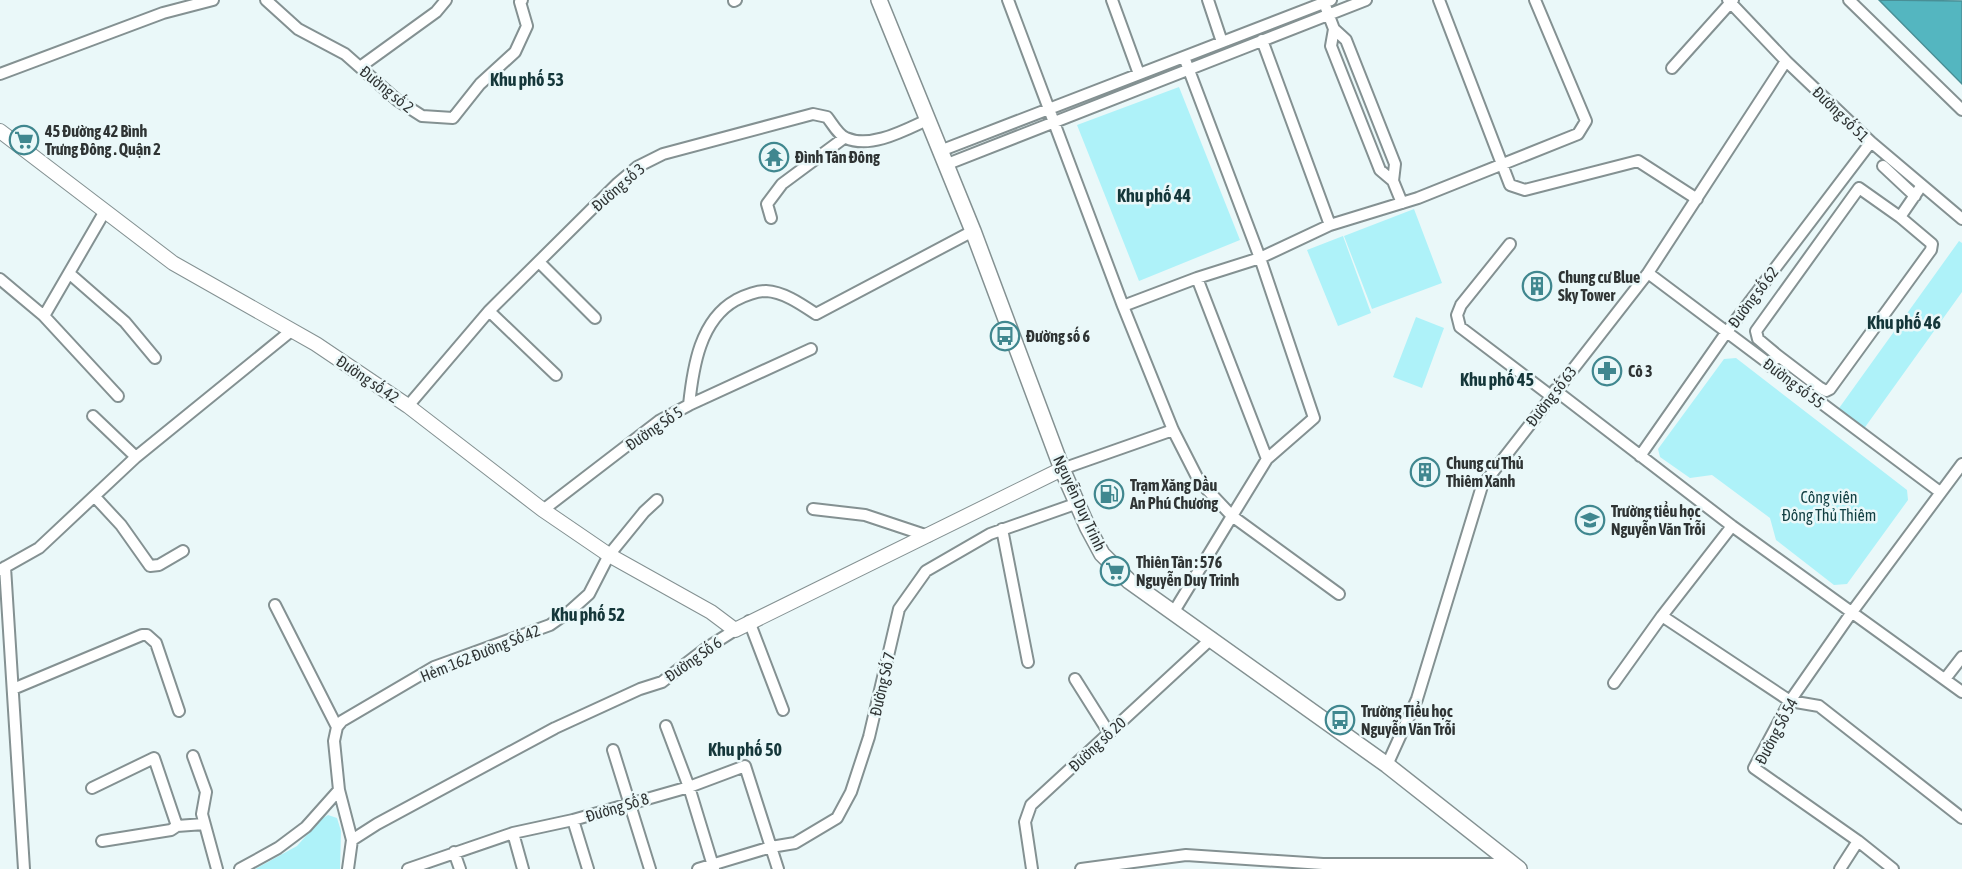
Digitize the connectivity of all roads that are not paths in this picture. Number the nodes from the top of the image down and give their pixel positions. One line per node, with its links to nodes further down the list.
1 (213, 0): 24 (street)
2 (266, 0): 21 (street, Đường số 2)
3 (446, 0): 21 (street)
4 (522, 0): 21 (street, Đường số 2)
5 (879, 0): 28 (main road, Nguyễn Duy Trinh)
6 (1008, 0): 26 (street)
7 (1112, 0): 25 (street)
8 (1208, 0): 18 (street)
9 (1366, 0): 15 (street)
10 (1439, 0): 34 (street)
11 (1535, 0): 34 (street)
12 (1850, 0): 27 (street)
13 (1326, 1): 15 (street); 18 (street)
14 (1730, 1): 20 (street, Đường số 51); 22 (street)
15 (1329, 15): 16 (street); 17 (street)
16 (1334, 29): 36 (street); 36 (street)
17 (1263, 40): 23 (street); 45 (street)
18 (1222, 42): 19 (street)
19 (1184, 57): 23 (street); 25 (street)
20 (1786, 61): 32 (street, Đường số 51); 39 (street, Đường số 63)
21 (360, 67)
22 (1672, 68)
23 (1189, 69): 29 (street); 49 (street)
24 (0, 74)
25 (1139, 75): 26 (street)
26 (1048, 110): 29 (street); 33 (street)
27 (1962, 110)
28 (927, 120): 31 (street); 33 (main road, Nguyễn Duy Trinh)
29 (1053, 122): 33 (street); 56 (street)
30 (0, 131): 41 (street, Đường số 42)
31 (844, 138): 43 (street); 51 (street, Đường số 3)
32 (1871, 142): 37 (street, Đường số 51); 48 (street, Đường số 62)
33 (942, 158): 46 (main road, Nguyễn Duy Trinh)
34 (1502, 164): 39 (street); 40 (street)
35 (1883, 166): 38 (street)
36 (1393, 181): 40 (street)
37 (1922, 185): 38 (street); 44 (street, Đường số 51)
38 (1915, 196): 42 (street)
39 (1698, 199): 52 (street, Đường số 63)
40 (1402, 203): 45 (street)
41 (105, 211): 53 (street); 60 (street, Đường số 42)
42 (1900, 217): 50 (street); 63 (street)
43 (771, 218)
44 (1962, 219)
45 (1330, 225): 49 (street)
46 (973, 231): 69 (street, Đường Số 5); 77 (main road, Nguyễn Duy Trinh)
47 (1510, 244): 67 (street)
48 (1790, 249): 50 (street); 61 (street, Đường số 62)
49 (1260, 258): 54 (street); 75 (street)
50 (1805, 261): 63 (street)
51 (539, 262): 57 (street, Đường số 3); 59 (street)
52 (1648, 273): 61 (street, Đường số 55); 67 (street, Đường số 63)
53 (69, 274): 58 (street); 64 (street)
54 (1197, 278): 56 (street); 75 (street)
55 (0, 279): 58 (street)
56 (1123, 306): 72 (street)
57 (489, 311): 66 (street); 70 (street, Đường số 3)
58 (44, 316): 68 (street)
59 (595, 318)
60 (291, 331): 70 (street, Đường số 42); 74 (street)
61 (1726, 333): 65 (street, Đường số 55); 73 (street, Đường số 62)
62 (811, 349): 69 (street)
63 (1777, 355): 65 (street)
64 (155, 358)
65 (1770, 366): 78 (street, Đường số 55)
66 (556, 375)
67 (1553, 393): 73 (street); 114 (street, Đường số 63)
68 (117, 396)
69 (689, 405): 83 (street, Đường Số 5)
70 (408, 406): 83 (street, Đường số 42)
71 (93, 416): 74 (street)
72 (1173, 430): 77 (street); 84 (street)
73 (1640, 456): 85 (street)
74 (136, 458): 79 (street)
75 (1267, 459): 84 (street)
76 (1962, 464): 78 (street)
77 (1062, 469): 81 (main road, Nguyễn Duy Trinh); 87 (street, Đường Số 6)
78 (1940, 492): 93 (street)
79 (95, 497): 88 (street); 90 (street)
80 (657, 500): 89 (street, Hẻm 162 Đường Số 42)
81 (1078, 502): 86 (street, Đường Số 7); 94 (main road, Nguyễn Duy Trinh)
82 (813, 509): 87 (street)
83 (543, 510): 89 (street, Đường số 42)
84 (1232, 516): 91 (street); 94 (street)
85 (1732, 526): 93 (street); 95 (street)
86 (1002, 529): 100 (street); 127 (street, Đường Số 7)
87 (928, 536): 96 (street, Đường Số 6)
88 (183, 551)
89 (609, 555): 97 (street, Đường số 42); 110 (street, Hẻm 162 Đường Số 42)
90 (2, 566): 104 (street)
91 (1339, 594)
92 (275, 605): 110 (street)
93 (1852, 612): 102 (street); 106 (street, Đường Số 54)
94 (1173, 613): 98 (main road, Nguyễn Duy Trinh)
95 (1662, 616): 103 (street); 106 (street)
96 (749, 621): 97 (street, Đường Số 6); 107 (street)
97 (735, 630): 124 (street, Đường Số 6)
98 (1212, 638): 111 (street, Đường số 20); 114 (main road, Nguyễn Duy Trinh)
99 (1962, 657): 102 (street)
100 (1028, 662)
101 (1075, 679): 111 (street)
102 (1945, 680): 105 (street)
103 (1614, 683)
104 (13, 689): 108 (street); 132 (street)
105 (1962, 692)
106 (1790, 701): 119 (street); 126 (street, Đường Số 54)
107 (783, 710)
108 (179, 711)
109 (666, 726): 115 (street)
110 (337, 727): 117 (street)
111 (1109, 733): 143 (street, Đường số 20)
112 (613, 750): 118 (street)
113 (193, 756): 121 (street)
114 (1387, 765): 130 (main road, Nguyễn Duy Trinh)
115 (689, 787): 118 (street, Đường Số 8); 127 (street, Đường Số 8); 131 (street)
116 (92, 788): 122 (street)
117 (339, 790): 124 (street); 134 (street)
118 (629, 803): 120 (street, Đường Số 8); 140 (street)
119 (1962, 818)
120 (573, 820): 123 (street, Đường Số 8); 139 (street)
121 (204, 824): 122 (street); 133 (street)
122 (177, 826): 125 (street)
123 (513, 833): 128 (street, Đường Số 8); 138 (street)
124 (352, 840): 135 (street)
125 (102, 841)
126 (1858, 841): 145 (street); 146 (street, Đường Số 54)
127 (771, 847): 131 (street, Đường Số 7); 142 (street)
128 (454, 852): 136 (street, Đường Số 8); 137 (street)
129 (1323, 866): 130 (street); 144 (street)
130 (1515, 866)
131 (714, 867): 141 (street, Đường Số 7)
132 (24, 869)
133 (217, 869)
134 (240, 869)
135 (348, 869)
136 (408, 869)
137 (460, 869)
138 (523, 869)
139 (588, 869)
140 (650, 869)
141 (698, 869)
142 (778, 869)
143 (1032, 869)
144 (1081, 869)
145 (1840, 869)
146 (1893, 869)

